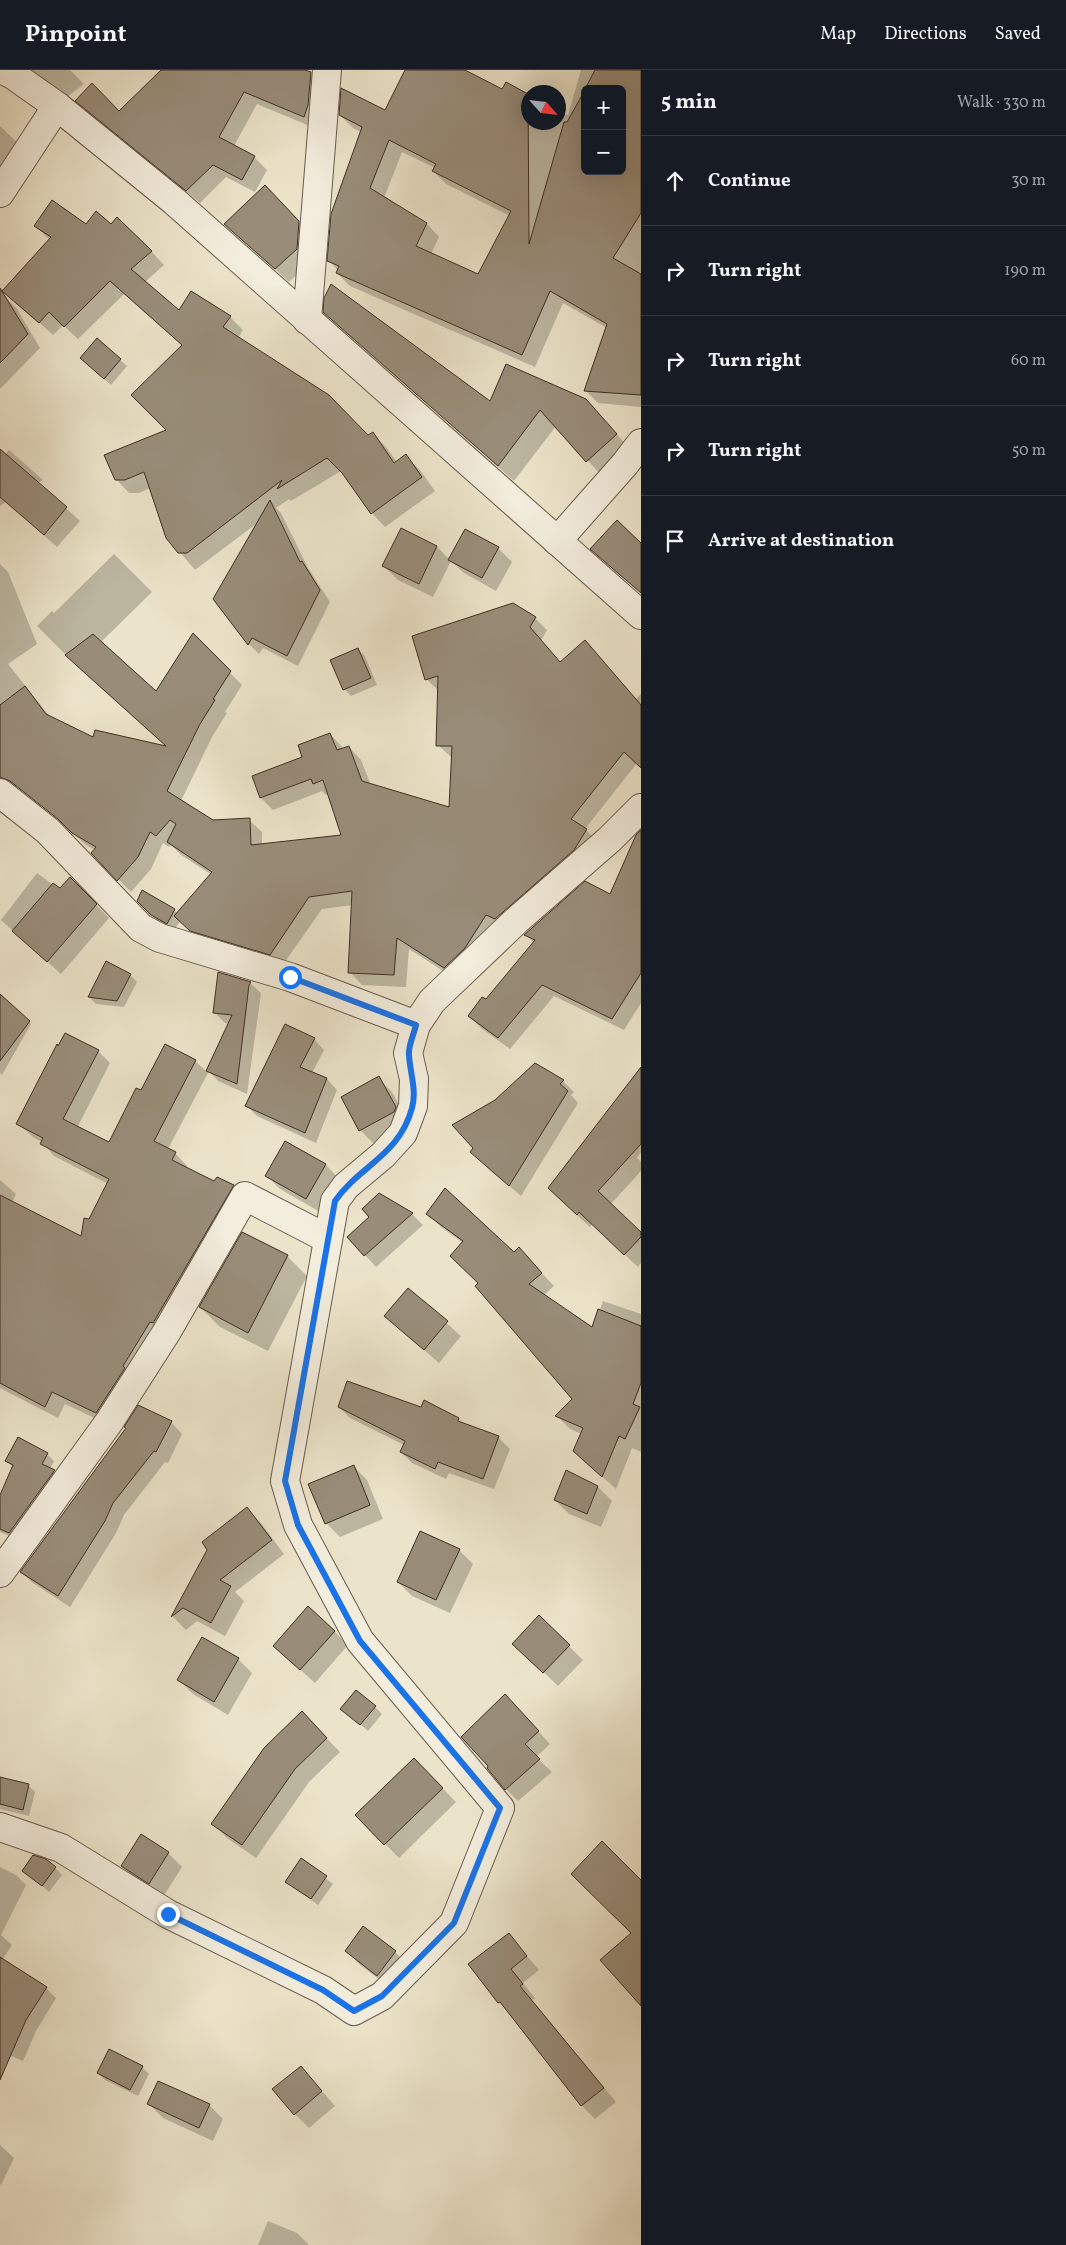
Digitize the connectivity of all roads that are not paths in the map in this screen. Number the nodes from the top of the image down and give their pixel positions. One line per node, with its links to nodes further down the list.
1 (2, 70): 3 (street)
2 (327, 70): 5 (street)
3 (57, 106): 4 (street); 5 (street)
4 (0, 193)
5 (307, 320): 7 (street)
6 (641, 443): 7 (street)
7 (557, 541): 8 (street)
8 (641, 615)
9 (0, 793): 11 (street)
10 (641, 808): 11 (street)
11 (416, 1025): 12 (street)
12 (328, 1239): 13 (street); 14 (street)
13 (0, 1573)
14 (0, 1827)

